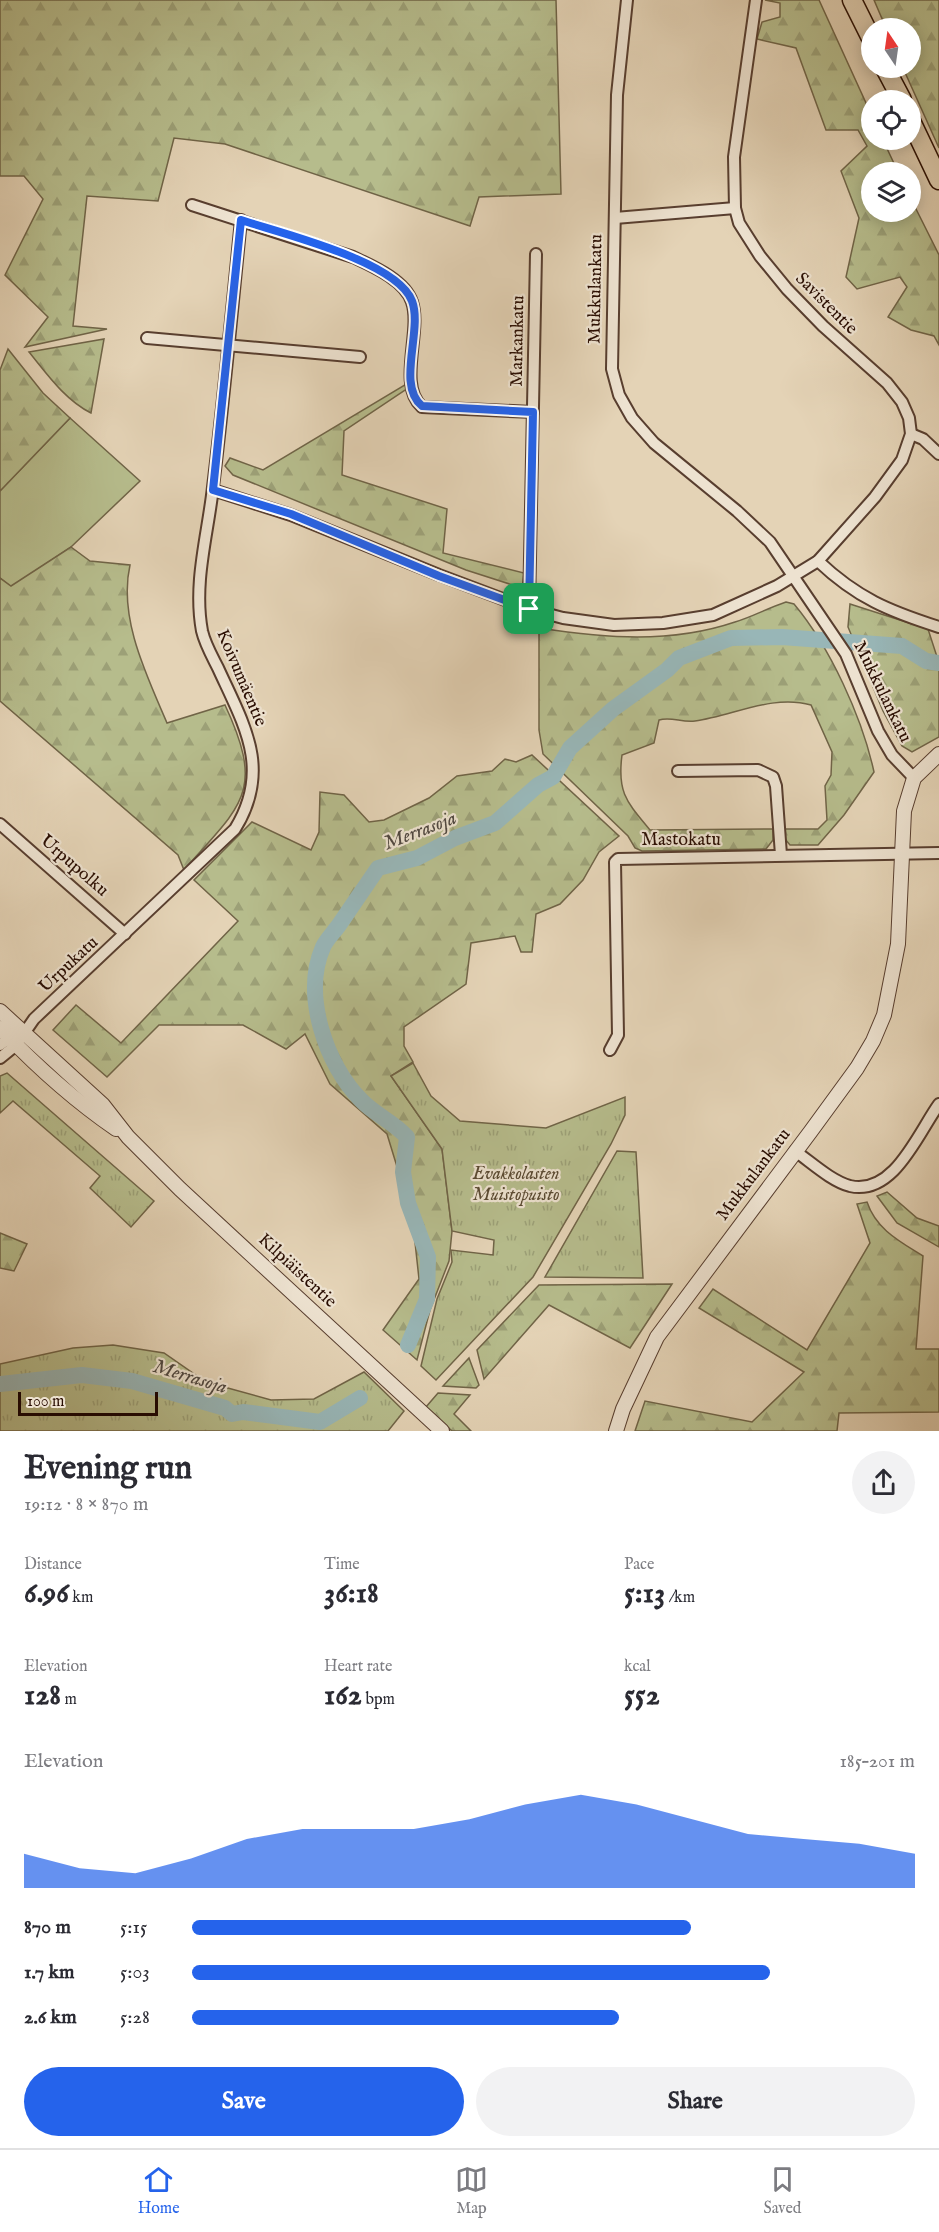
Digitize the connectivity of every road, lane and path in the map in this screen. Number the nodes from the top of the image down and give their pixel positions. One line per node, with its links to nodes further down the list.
1 (627, 0): 11 (street, Mukkulankatu)
2 (756, 0): 10 (street, Savistentie)
3 (852, 0): 5 (highway)
4 (864, 0): 6 (highway)
5 (861, 18)
6 (872, 18)
7 (921, 140): 8 (highway)
8 (939, 180)
9 (192, 205): 12 (street)
10 (735, 208): 11 (street); 18 (street, Savistentie)
11 (615, 218): 22 (street, Mukkulankatu)
12 (241, 220): 15 (street, Koivumäentie); 17 (street)
13 (536, 254): 17 (street, Markankatu)
14 (147, 338): 15 (street)
15 (228, 346): 16 (street); 20 (street, Koivumäentie)
16 (360, 357)
17 (533, 412): 23 (street, Markankatu)
18 (911, 434): 19 (street); 21 (street)
19 (939, 454)
20 (213, 490): 23 (street); 32 (street, Koivumäentie)
21 (818, 561): 22 (street); 24 (street)
22 (793, 577): 23 (street); 27 (street, Mukkulankatu)
23 (529, 609)
24 (939, 627)
25 (939, 754): 27 (street)
26 (678, 771): 31 (street)
27 (914, 778): 30 (street, Mukkulankatu)
28 (0, 825): 33 (street, Urpupolku)
29 (939, 853): 30 (street, Mastokatu)
30 (900, 854): 31 (street, Mastokatu); 41 (street, Mukkulankatu)
31 (781, 855): 37 (street, Mastokatu)
32 (137, 923): 33 (street, Urpukatu)
33 (125, 934): 35 (street, Urpukatu)
34 (0, 1011): 35 (street, Kilpiäistentie)
35 (24, 1031): 36 (street); 40 (street, Kilpiäistentie)
36 (6, 1039): 38 (street); 40 (street, Kilpiäistentie)
37 (610, 1050)
38 (0, 1058)
39 (939, 1104): 41 (street)
40 (128, 1137): 42 (street, Kilpiäistentie)
41 (795, 1151): 43 (street, Mukkulankatu)
42 (438, 1430)
43 (616, 1431)

